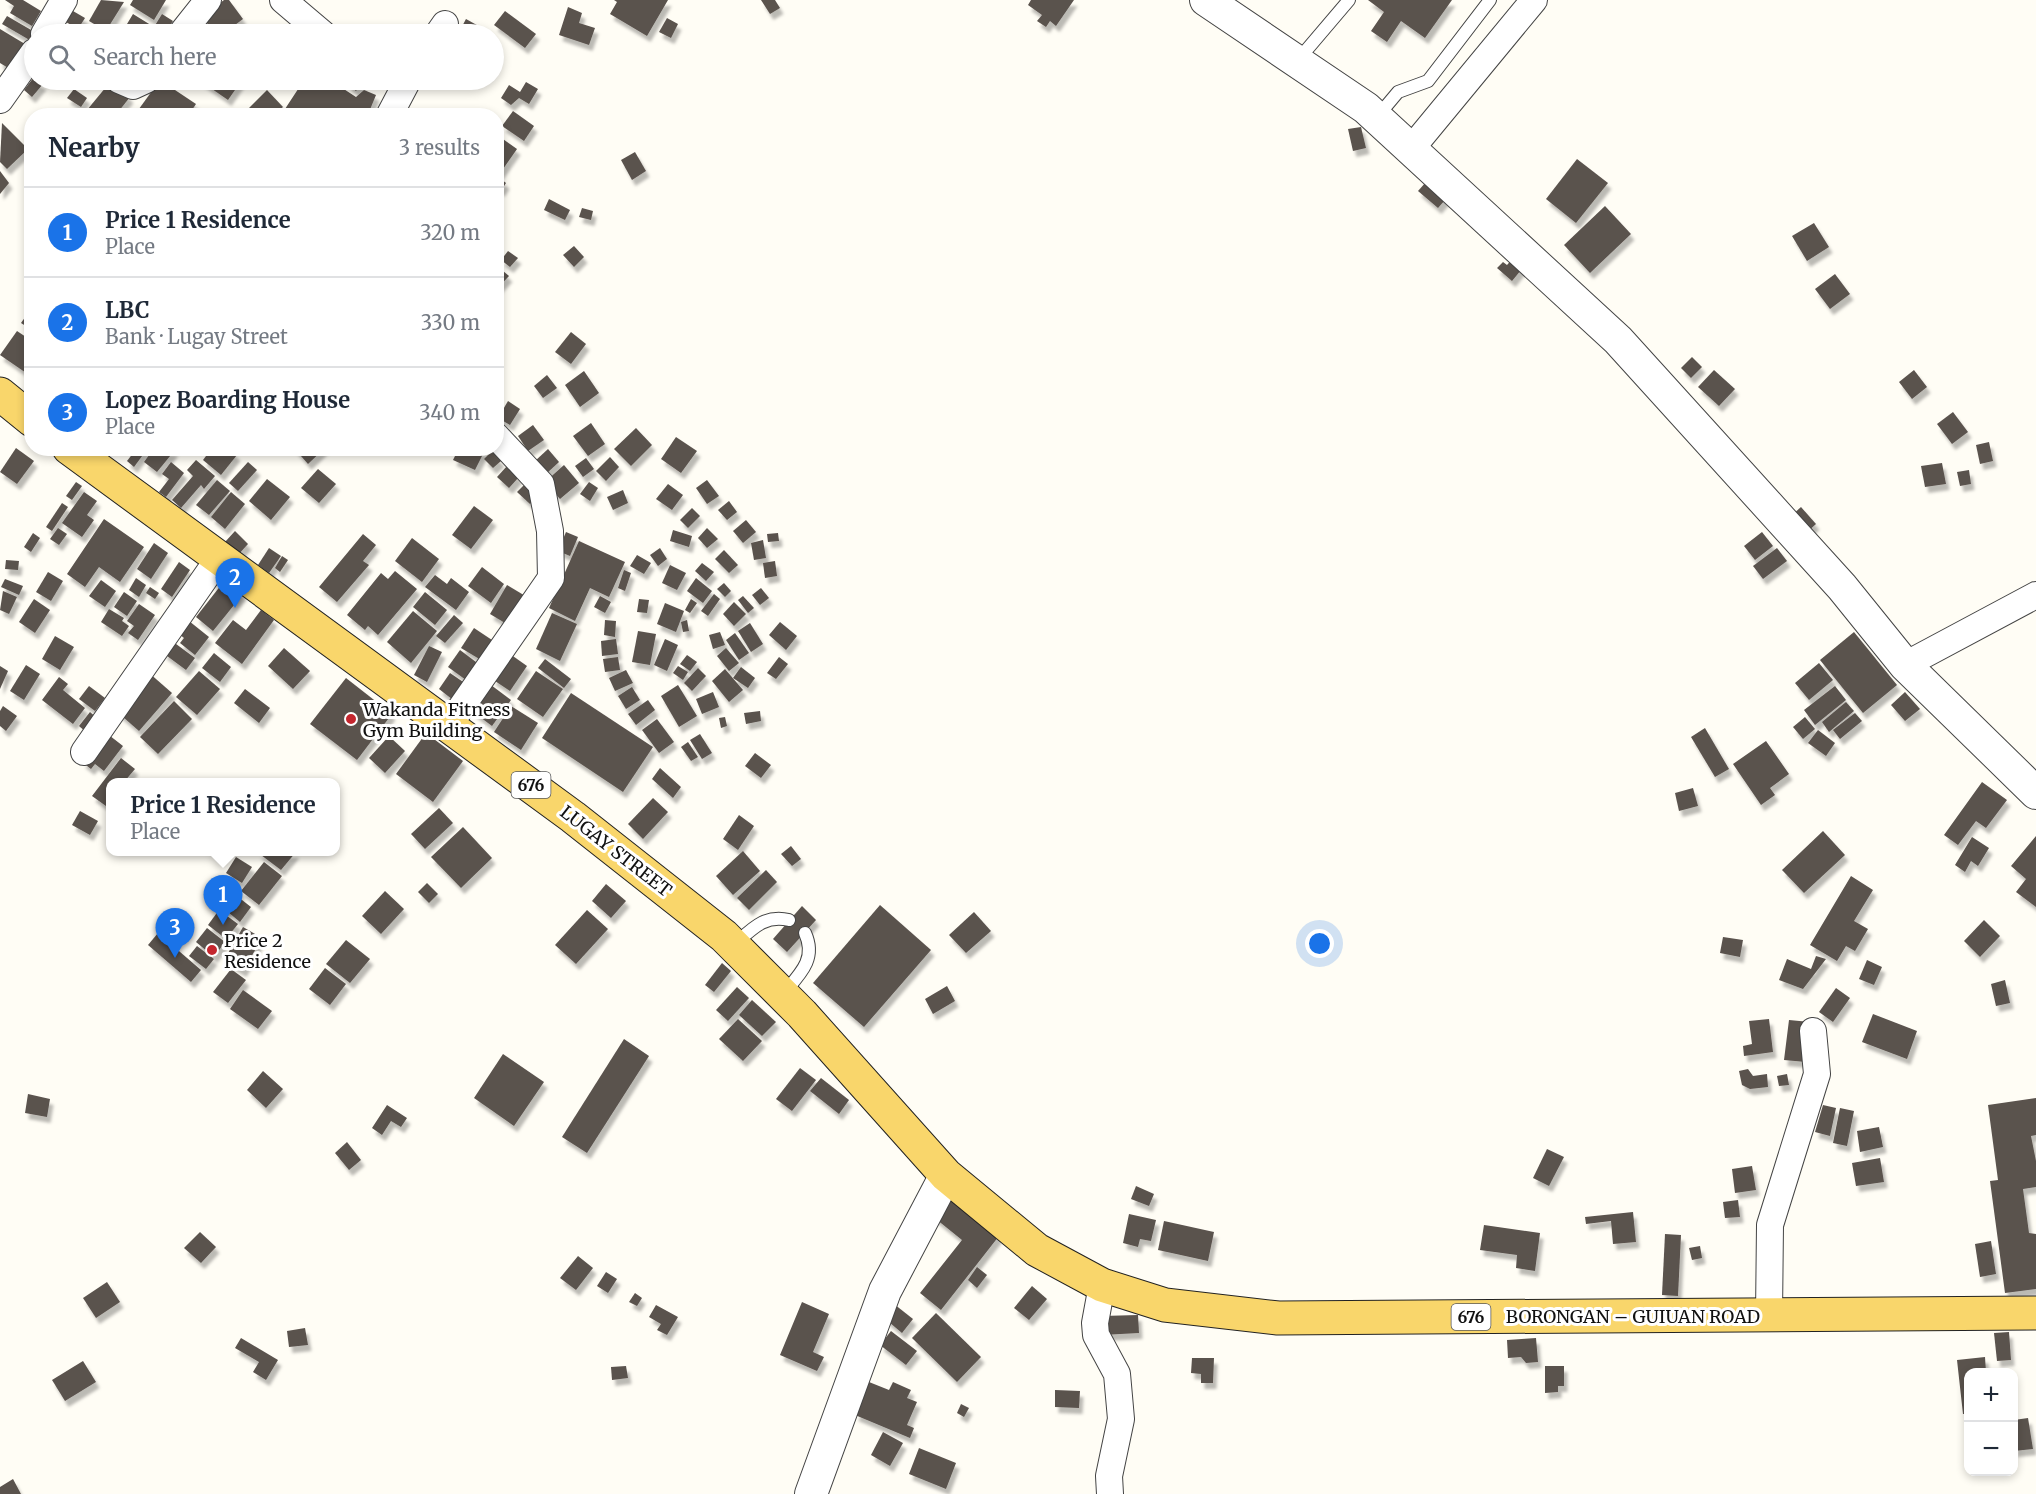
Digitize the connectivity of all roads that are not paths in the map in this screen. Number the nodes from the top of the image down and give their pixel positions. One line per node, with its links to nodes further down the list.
1 (64, 0): 8 (street)
2 (208, 0): 9 (street)
3 (283, 0): 10 (street)
4 (1206, 0): 11 (street)
5 (1348, 0): 11 (lane)
6 (1490, 0): 16 (lane)
7 (1534, 0): 17 (street)
8 (56, 24)
9 (189, 24)
10 (311, 24)
11 (1297, 61): 16 (street)
12 (24, 66): 14 (street)
13 (394, 90): 15 (street)
14 (0, 100)
15 (390, 108)
16 (1377, 117): 17 (street)
17 (1411, 149): 24 (street)
18 (0, 394): 19 (main road)
19 (24, 414)
20 (504, 445): 25 (street)
21 (80, 456): 22 (main road, LUGAY STREET / 676)
22 (219, 558): 25 (main road, LUGAY STREET / 676); 26 (street)
23 (2036, 595): 24 (street)
24 (1905, 665): 27 (street)
25 (448, 725): 30 (main road, LUGAY STREET / 676)
26 (84, 753)
27 (2036, 793)
28 (789, 920): 30 (lane)
29 (805, 933): 31 (lane)
30 (734, 945): 31 (main road, LUGAY STREET / 676)
31 (783, 994): 33 (main road, LUGAY STREET / 676)
32 (1813, 1031): 36 (street)
33 (946, 1175): 34 (main road, BORONGAN – GUIUAN ROAD / 676); 37 (street)
34 (1102, 1285): 36 (main road, BORONGAN – GUIUAN ROAD / 676); 38 (street)
35 (2036, 1313): 36 (main road, BORONGAN – GUIUAN ROAD / 676)
36 (1769, 1315)
37 (811, 1494)
38 (1110, 1494)

